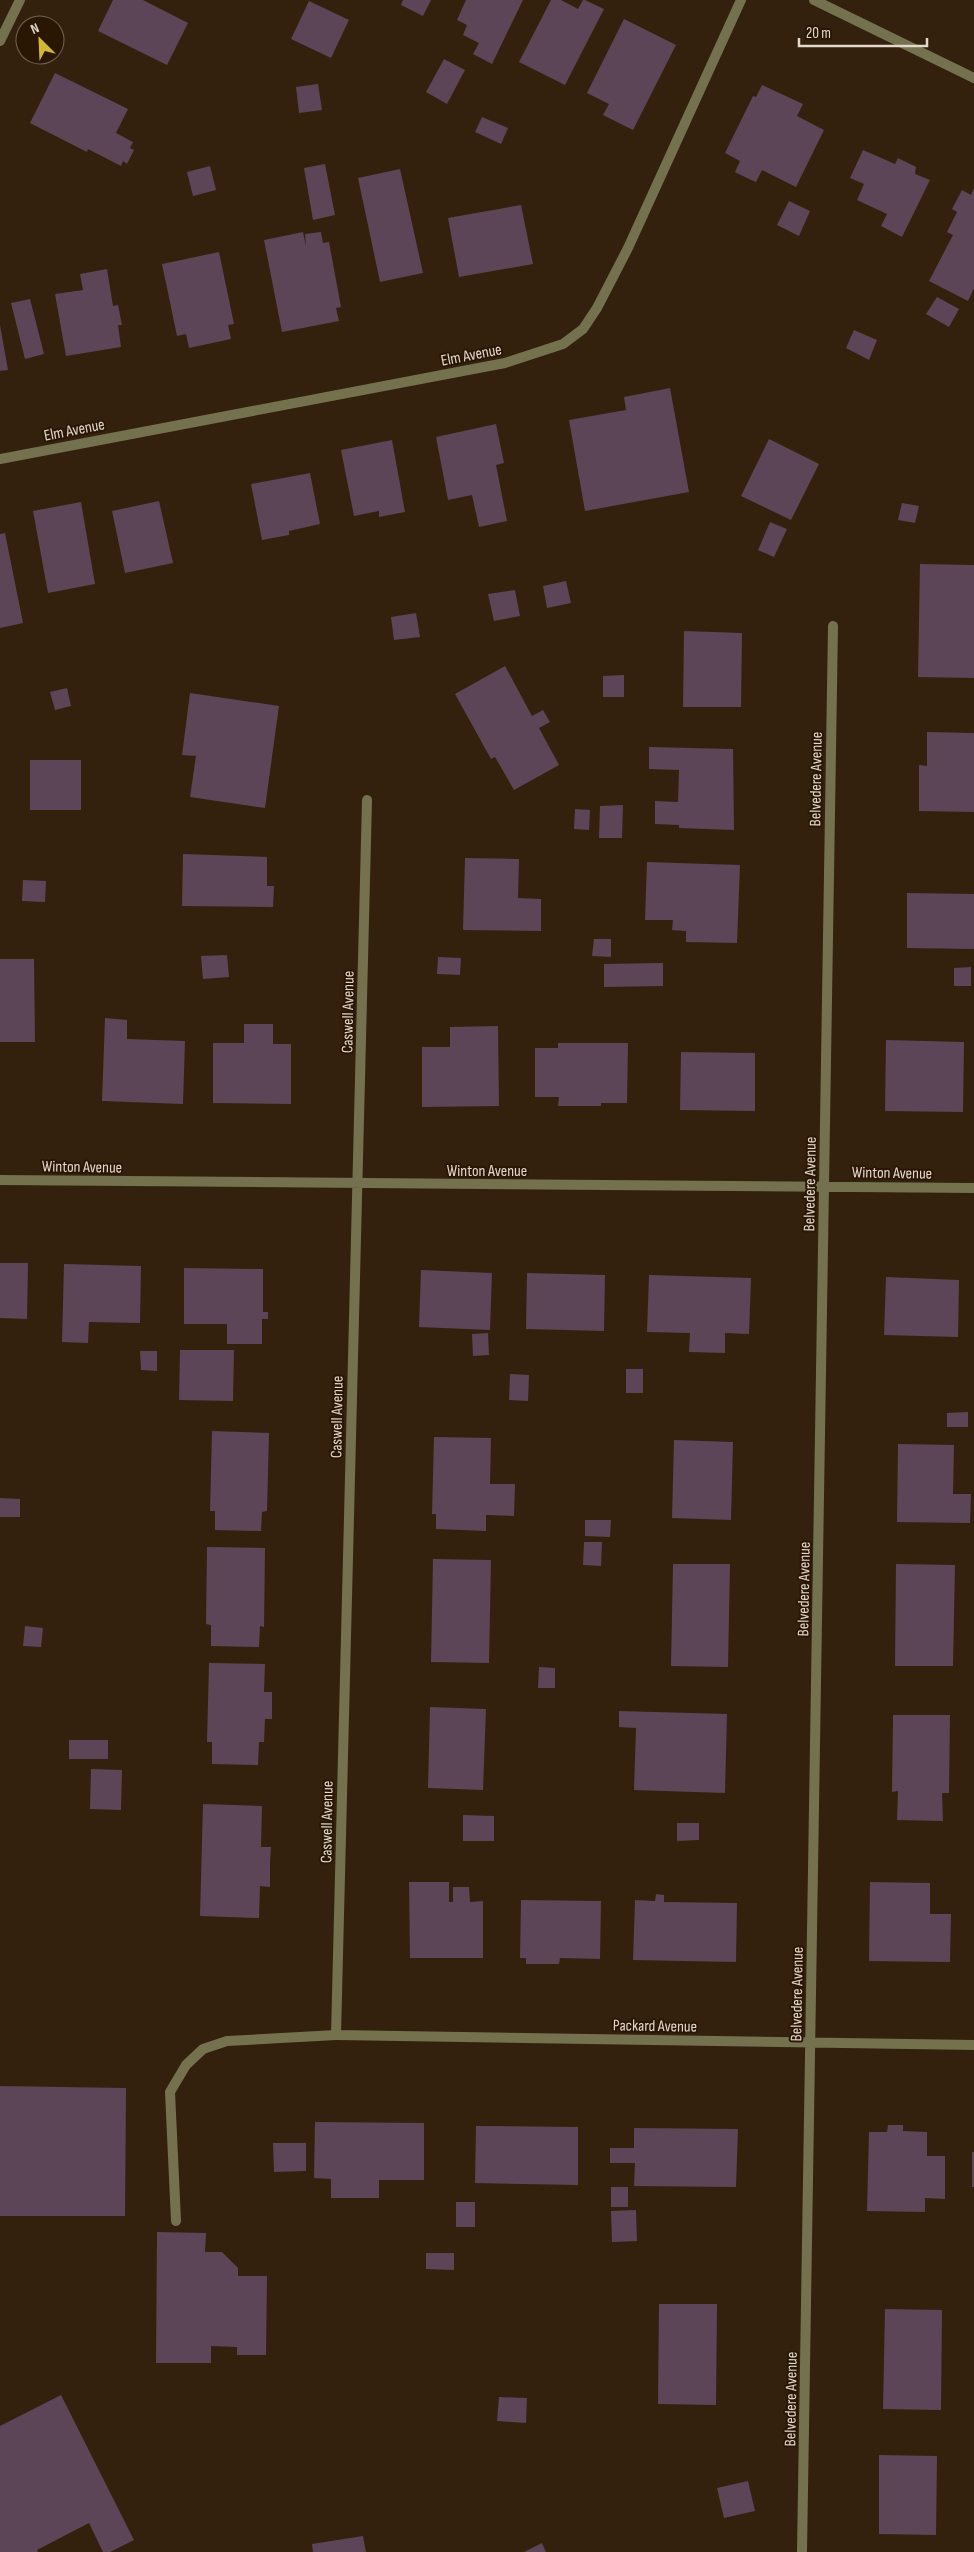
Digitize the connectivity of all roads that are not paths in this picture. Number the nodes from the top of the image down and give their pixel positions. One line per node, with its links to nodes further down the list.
1 (20, 0): 4 (street)
2 (741, 0): 6 (street, Elm Avenue)
3 (814, 0): 5 (street)
4 (0, 42)
5 (974, 78)
6 (0, 459)
7 (833, 626): 11 (street, Belvedere Avenue)
8 (367, 800): 10 (street, Caswell Avenue)
9 (0, 1180): 10 (street, Winton Avenue)
10 (357, 1184): 11 (street, Winton Avenue); 13 (street, Caswell Avenue)
11 (824, 1186): 12 (street, Winton Avenue); 14 (street, Belvedere Avenue)
12 (974, 1188)
13 (336, 2035): 14 (street, Packard Avenue); 16 (street, Packard Avenue)
14 (811, 2042): 15 (street, Packard Avenue); 17 (street, Belvedere Avenue)
15 (974, 2045)
16 (176, 2221)
17 (802, 2552)

